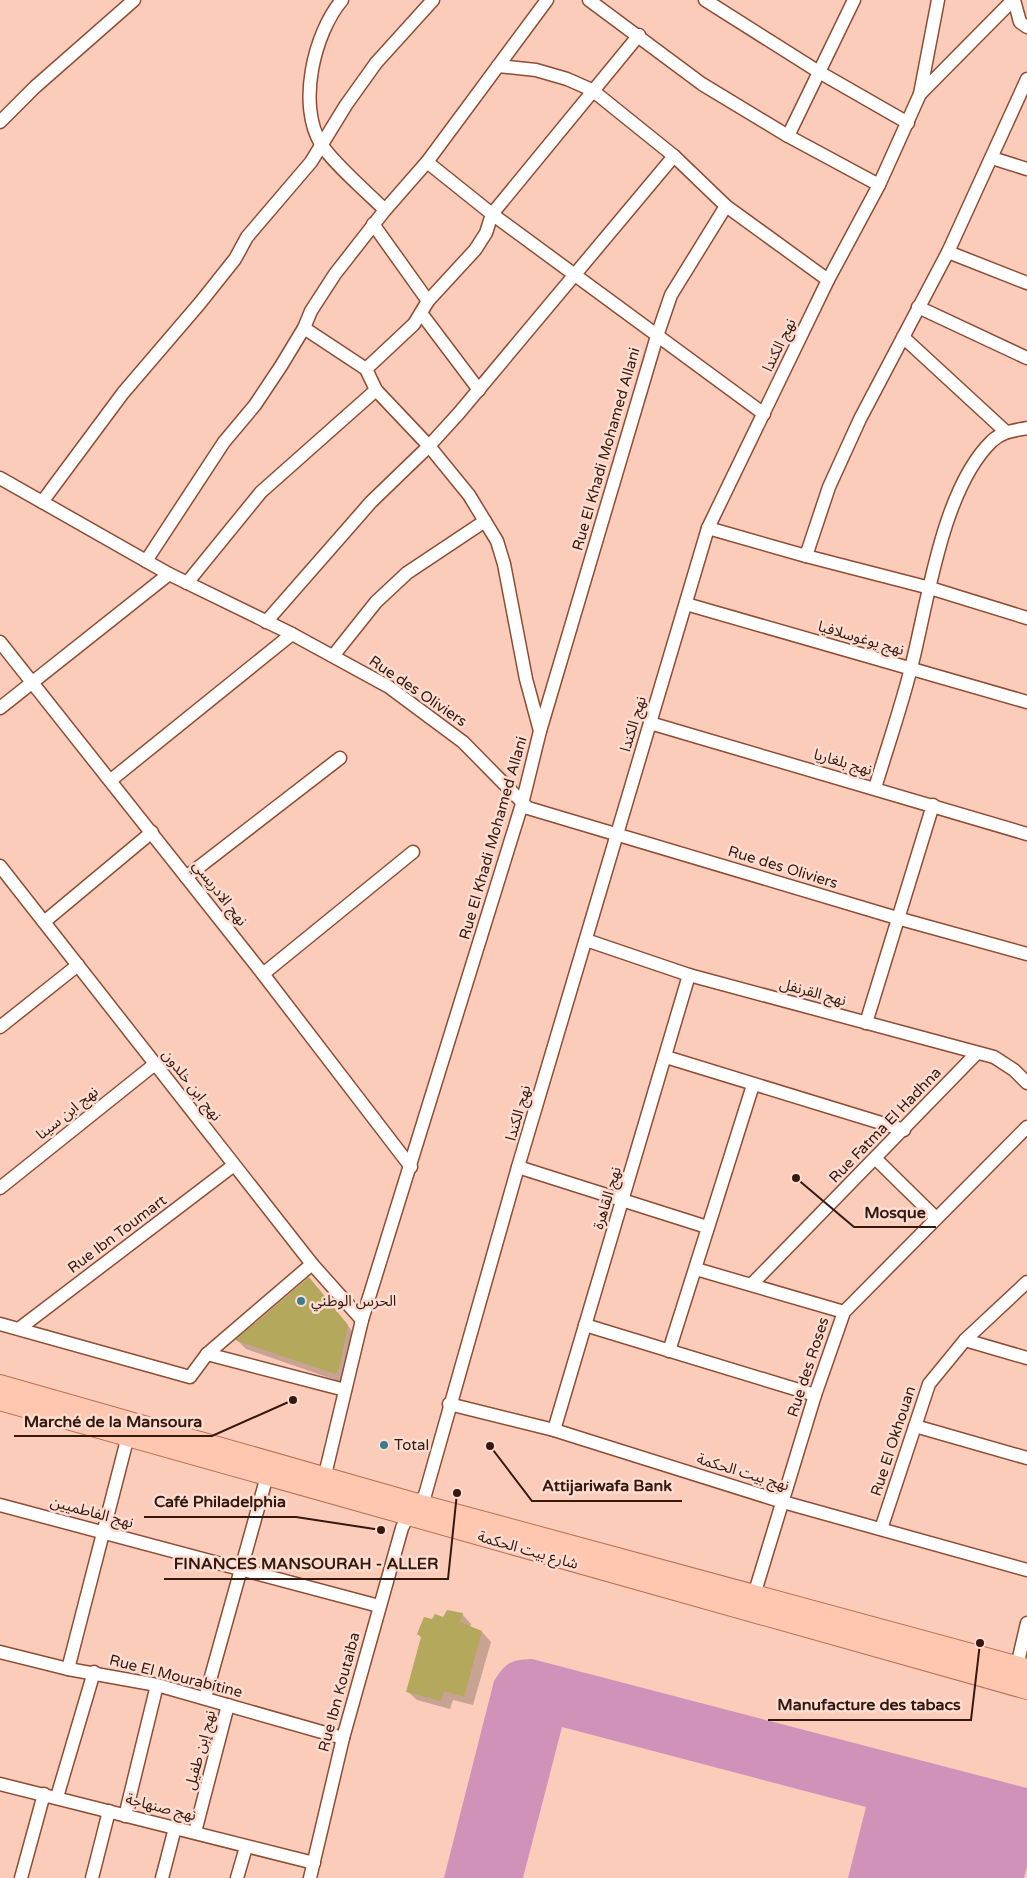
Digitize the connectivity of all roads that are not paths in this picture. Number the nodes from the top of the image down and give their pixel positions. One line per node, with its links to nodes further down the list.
1 (134, 0): 17 (street)
2 (342, 0): 20 (street)
3 (433, 0): 20 (street)
4 (547, 0): 12 (street)
5 (589, 0): 11 (street)
6 (705, 0): 13 (street)
7 (854, 0): 13 (street)
8 (938, 0): 16 (street)
9 (1014, 0): 10 (street); 16 (street, نهج الكندا)
10 (1027, 27)
11 (639, 36): 15 (street); 19 (street)
12 (498, 66): 15 (street); 23 (street)
13 (819, 72): 18 (street); 19 (street)
14 (1027, 79): 22 (street)
15 (592, 90): 21 (street); 28 (street)
16 (920, 94): 18 (street, نهج الكندا)
17 (0, 122)
18 (908, 123): 25 (street, نهج الكندا)
19 (788, 136): 25 (street)
20 (321, 145): 27 (street); 49 (street)
21 (674, 156): 26 (street); 31 (street)
22 (992, 158): 24 (street); 30 (street)
23 (427, 162): 27 (street); 28 (street)
24 (1027, 169)
25 (879, 185): 32 (street, نهج الكندا)
26 (726, 206): 32 (street); 38 (street, Rue El Khadi Mohamed Allani)
27 (385, 210): 29 (street)
28 (492, 214): 31 (street); 34 (street)
29 (374, 224): 34 (street); 37 (street)
30 (948, 252): 33 (street); 35 (street)
31 (576, 275): 38 (street); 43 (street)
32 (828, 280): 44 (street, نهج الكندا)
33 (1027, 282)
34 (428, 301): 36 (street)
35 (918, 307): 39 (street); 40 (street)
36 (421, 313): 41 (street); 43 (street)
37 (304, 328): 41 (street); 53 (street)
38 (657, 336): 44 (street); 68 (street, Rue El Khadi Mohamed Allani)
39 (902, 337): 46 (street); 52 (street)
40 (1027, 358)
41 (366, 369): 42 (street)
42 (376, 390): 47 (street); 55 (street)
43 (478, 390): 47 (street)
44 (764, 414): 51 (street, نهج الكندا)
45 (1027, 428): 46 (street)
46 (1005, 431): 56 (street)
47 (429, 446): 50 (street); 59 (street)
48 (0, 478): 49 (street, Rue des Oliviers)
49 (42, 502): 53 (street, Rue des Oliviers)
50 (485, 521): 62 (street); 68 (street)
51 (708, 528): 52 (street); 57 (street, نهج الكندا)
52 (806, 556): 56 (street)
53 (146, 561): 54 (street, Rue des Oliviers)
54 (169, 574): 55 (street, Rue des Oliviers); 64 (street)
55 (186, 583): 59 (street, Rue des Oliviers)
56 (930, 588): 58 (street); 63 (street)
57 (686, 604): 63 (street, نهج يوغوسلافيا); 67 (street, نهج الكندا)
58 (1027, 618)
59 (266, 622): 60 (street, Rue des Oliviers)
60 (292, 634): 62 (street, Rue des Oliviers); 70 (street)
61 (0, 642): 64 (street, نهج الادريسي)
62 (334, 656): 72 (street, Rue des Oliviers)
63 (911, 669): 65 (street, نهج يوغوسلافيا); 71 (street)
64 (32, 683): 66 (street); 70 (street, نهج الادريسي)
65 (1027, 702)
66 (0, 708)
67 (650, 723): 71 (street, نهج بلغاريا); 75 (street, نهج الكندا)
68 (540, 731): 72 (street, Rue El Khadi Mohamed Allani)
69 (340, 758): 79 (street)
70 (111, 780): 74 (street, نهج الادريسي)
71 (875, 788): 73 (street, نهج بلغاريا)
72 (522, 804): 75 (street, Rue des Oliviers); 98 (street, Rue El Khadi Mohamed Allani)
73 (932, 805): 76 (street, نهج بلغاريا); 80 (street)
74 (152, 832): 79 (street, نهج الادريسي); 81 (street)
75 (617, 834): 80 (street, Rue des Oliviers); 82 (street, نهج الكندا)
76 (1027, 834)
77 (413, 852): 85 (street)
78 (0, 866): 81 (street, نهج ابن خلدون)
79 (186, 878): 85 (street, نهج الادريسي)
80 (897, 918): 83 (street, Rue des Oliviers); 87 (street)
81 (44, 922): 84 (street, نهج ابن خلدون)
82 (586, 940): 86 (street, نهج القرنفل); 99 (street, نهج الكندا)
83 (1027, 954)
84 (78, 966): 88 (street); 91 (street, نهج ابن خلدون)
85 (263, 974): 98 (street, نهج الادريسي)
86 (689, 975): 87 (street, نهج القرنفل); 90 (street, نهج القاهرة)
87 (866, 1023): 89 (street, نهج القرنفل)
88 (0, 1027)
89 (977, 1053): 92 (street, نهج القرنفل); 95 (street, Rue Fatma El Hadhna)
90 (666, 1056): 93 (street); 101 (street, نهج القاهرة)
91 (155, 1064): 97 (street, نهج ابن خلدون); 100 (street, نهج ابن سينا)
92 (1027, 1083)
93 (753, 1085): 95 (street); 103 (street)
94 (1027, 1127): 102 (street, Rue des Roses)
95 (904, 1130): 96 (street, Rue Fatma El Hadhna)
96 (876, 1159): 102 (street); 107 (street, Rue Fatma El Hadhna)
97 (234, 1165): 104 (street, نهج ابن خلدون); 112 (street, Rue Ibn Toumart)
98 (411, 1167): 109 (street, Rue El Khadi Mohamed Allani)
99 (518, 1167): 101 (street); 121 (street, نهج الكندا)
100 (0, 1188)
101 (623, 1201): 103 (street); 111 (street, نهج القاهرة)
102 (936, 1218): 108 (street, Rue des Roses)
103 (708, 1227): 105 (street)
104 (312, 1264): 109 (street, نهج ابن خلدون); 115 (street)
105 (696, 1269): 107 (street); 114 (street)
106 (1027, 1282): 113 (street, Rue El Okhouan)
107 (752, 1284): 108 (street)
108 (844, 1312): 119 (street, Rue des Roses)
109 (362, 1320): 118 (street, Rue El Khadi Mohamed Allani)
110 (0, 1324): 112 (street)
111 (585, 1325): 114 (street); 123 (street, نهج القاهرة)
112 (20, 1328): 115 (street)
113 (965, 1340): 116 (street); 122 (street, Rue El Okhouan)
114 (669, 1351): 119 (street)
115 (207, 1354): 118 (street)
116 (1027, 1358)
117 (0, 1385): 127 (main road, شارع بيت الحكمة)
118 (345, 1390): 127 (street, Rue El Khadi Mohamed Allani)
119 (815, 1395): 128 (street, Rue des Roses)
120 (0, 1400): 124 (main road, شارع بيت الحكمة)
121 (449, 1404): 123 (street, نهج بيت الحكمة); 130 (street, نهج الكندا)
122 (915, 1426): 125 (street); 131 (street, Rue El Okhouan)
123 (554, 1430): 128 (street, نهج بيت الحكمة)
124 (128, 1436): 126 (main road, شارع بيت الحكمة); 132 (street)
125 (1027, 1458)
126 (267, 1476): 127 (main road, شارع بيت الحكمة); 133 (street)
127 (323, 1484): 130 (main road, شارع بيت الحكمة)
128 (783, 1502): 131 (street, نهج بيت الحكمة); 135 (street, Rue des Roses)
129 (0, 1505): 132 (street, نهج الفاطميين)
130 (413, 1510): 135 (main road, شارع بيت الحكمة); 136 (street, Rue Ibn Koutaiba); 143 (main road, شارع بيت الحكمة)
131 (881, 1529): 134 (street, نهج بيت الحكمة)
132 (103, 1531): 133 (street, نهج الفاطميين); 140 (street)
133 (240, 1570): 136 (street, نهج الفاطميين); 144 (street)
134 (1027, 1570)
135 (754, 1595): 139 (main road, شارع بيت الحكمة)
136 (379, 1606): 146 (street, Rue Ibn Koutaiba)
137 (1027, 1624): 139 (street)
138 (0, 1652): 140 (street, Rue El Mourabitine)
139 (1022, 1668)
140 (68, 1669): 141 (street, Rue El Mourabitine)
141 (94, 1672): 142 (street, Rue El Mourabitine); 149 (street)
142 (157, 1685): 144 (street, Rue El Mourabitine); 151 (street)
143 (1027, 1689)
144 (205, 1698): 145 (street, Rue El Mourabitine)
145 (228, 1705): 146 (street, Rue El Mourabitine); 153 (street, نهج إبن طفيل)
146 (343, 1738): 155 (street, Rue Ibn Koutaiba)
147 (0, 1784): 148 (street, نهج صنهاجة)
148 (44, 1794): 149 (street, نهج صنهاجة); 156 (street)
149 (57, 1797): 150 (street, نهج صنهاجة)
150 (109, 1811): 151 (street, نهج صنهاجة); 157 (street)
151 (125, 1816): 152 (street, نهج صنهاجة)
152 (175, 1828): 153 (street, نهج صنهاجة); 158 (street)
153 (195, 1832): 154 (street, نهج صنهاجة)
154 (246, 1847): 155 (street, نهج صنهاجة); 159 (street)
155 (314, 1863): 160 (street, Rue Ibn Koutaiba)
156 (21, 1878)
157 (92, 1878)
158 (162, 1878)
159 (237, 1878)
160 (310, 1878)

